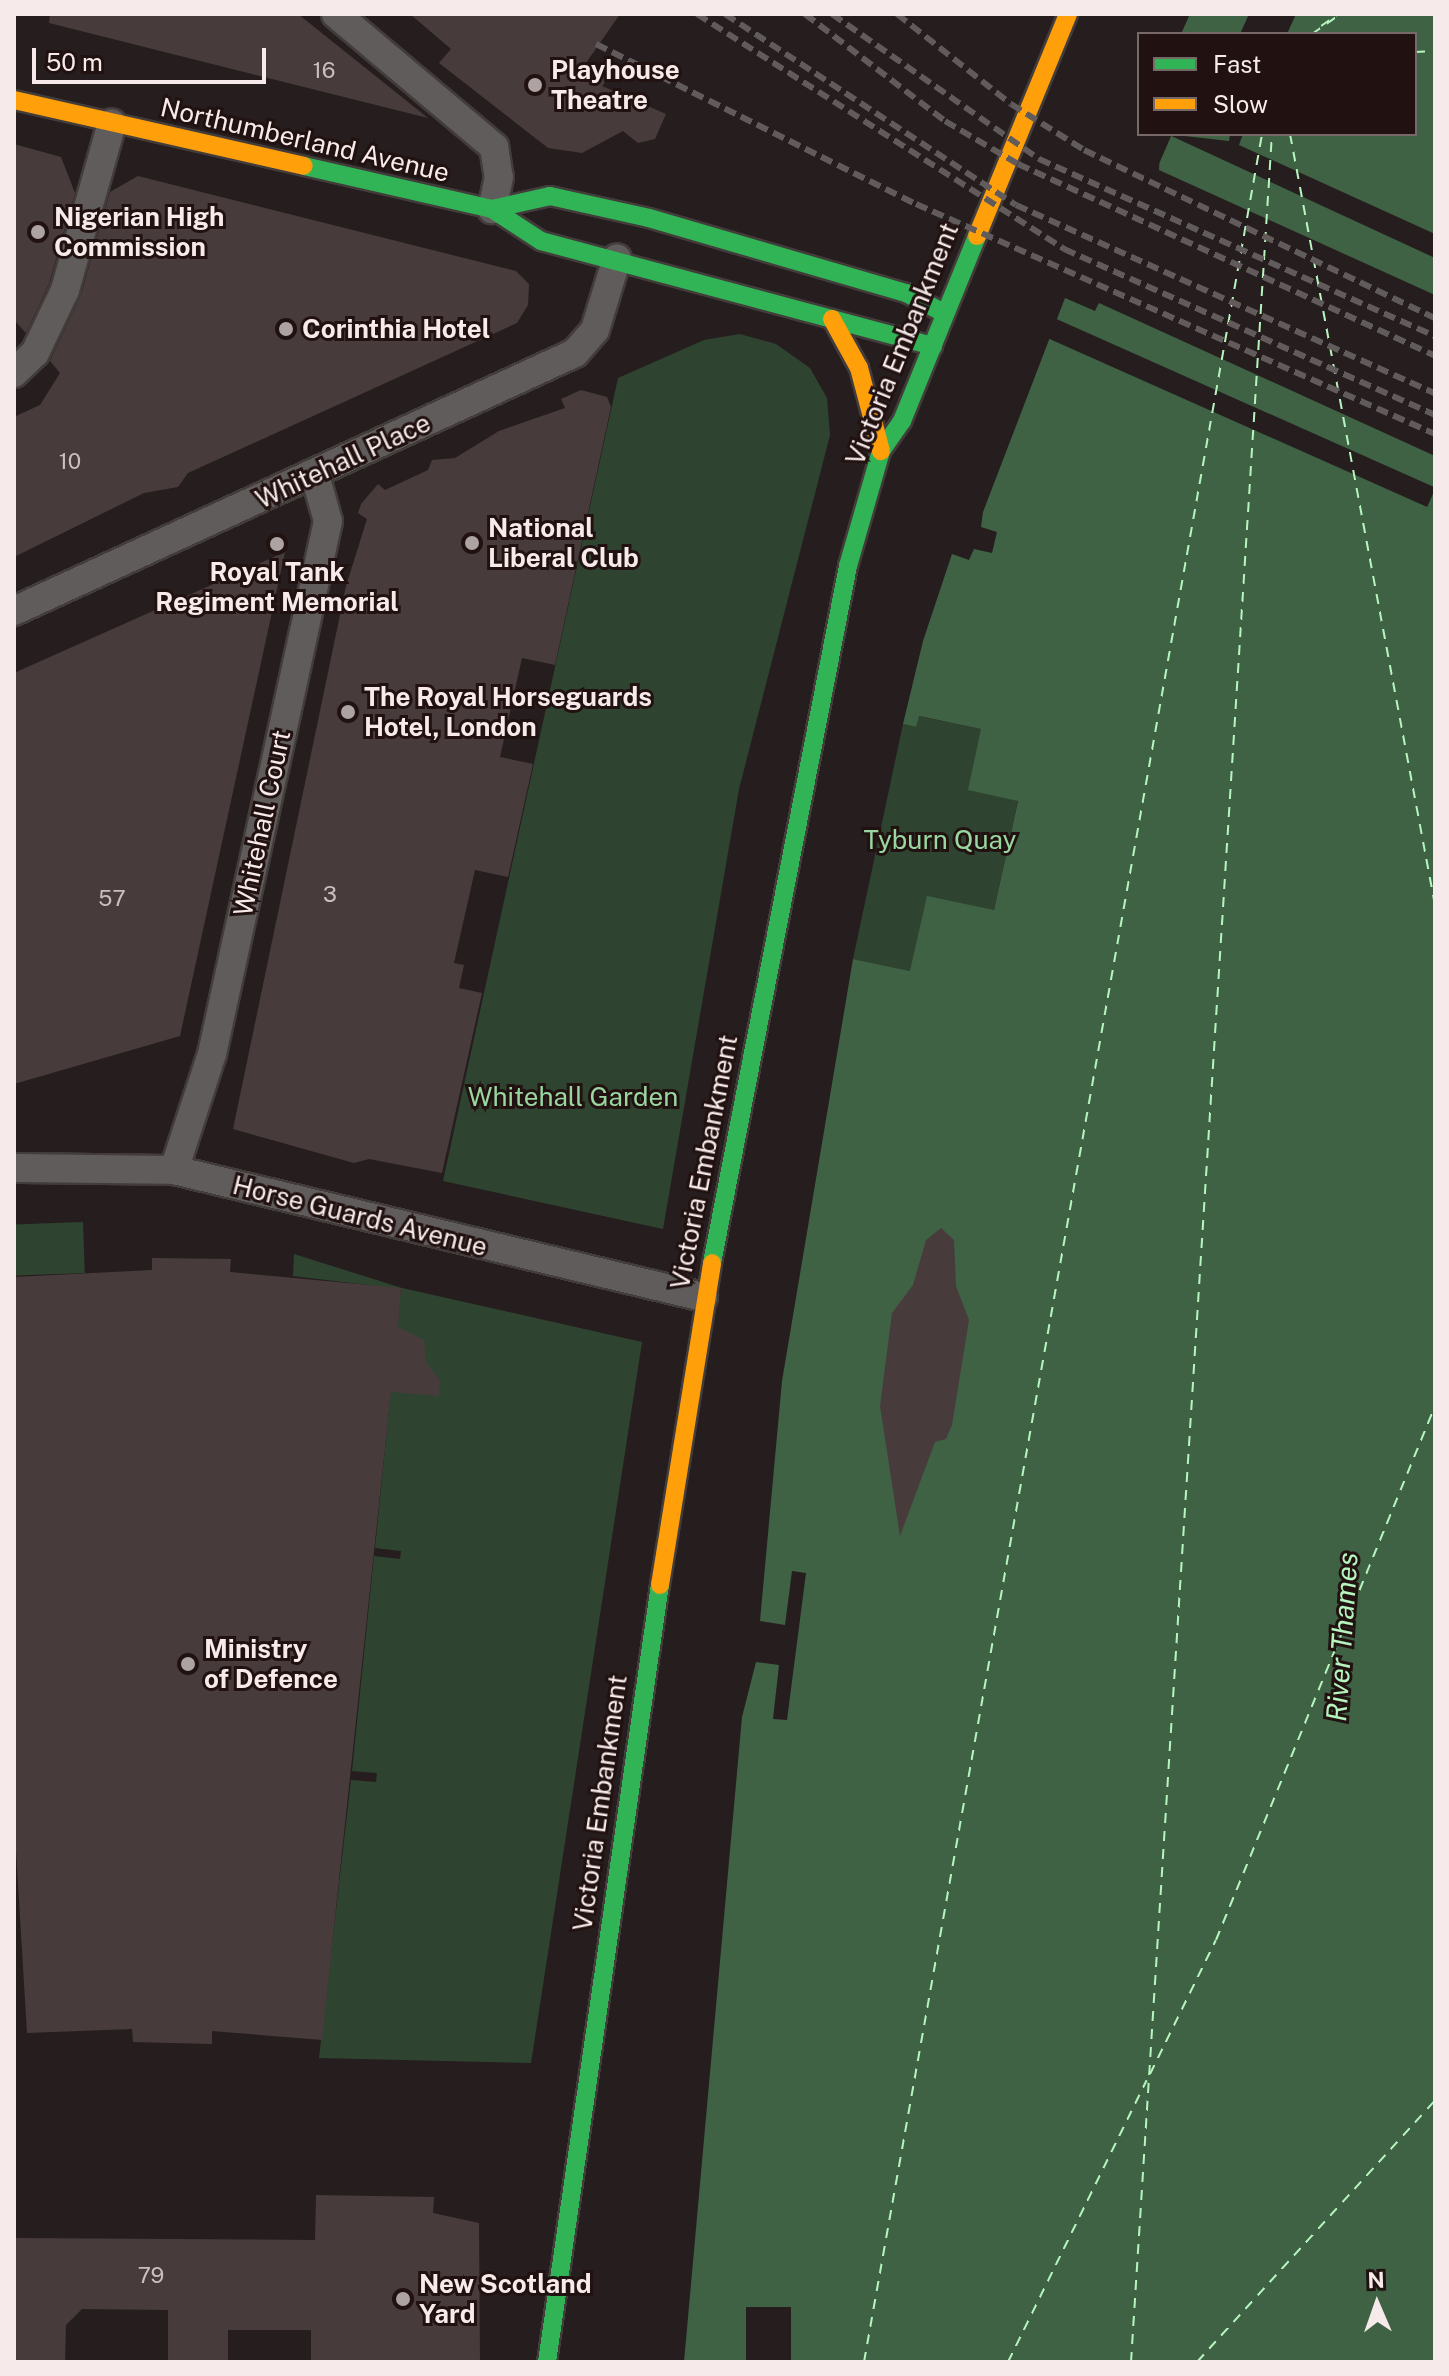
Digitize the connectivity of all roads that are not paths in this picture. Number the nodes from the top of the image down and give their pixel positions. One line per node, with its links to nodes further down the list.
1 (336, 14): 5 (street)
2 (1068, 14): 8 (main road, Victoria Embankment)
3 (14, 100): 4 (main road, Northumberland Avenue)
4 (112, 123): 5 (main road, Northumberland Avenue); 11 (street)
5 (492, 209): 6 (main road, Northumberland Avenue); 7 (main road, Northumberland Avenue)
6 (649, 218): 7 (main road); 8 (main road, Northumberland Avenue)
7 (617, 258): 9 (main road, Northumberland Avenue); 13 (street, Whitehall Place)
8 (944, 313): 10 (main road, Victoria Embankment)
9 (832, 319): 10 (main road, Northumberland Avenue); 12 (main road)
10 (933, 346): 12 (main road, Victoria Embankment)
11 (14, 373)
12 (881, 451): 17 (main road, Victoria Embankment)
13 (315, 475): 14 (street, Whitehall Place); 16 (street, Whitehall Court)
14 (14, 611)
15 (14, 1168): 16 (street, Horse Guards Avenue)
16 (174, 1170): 17 (street, Horse Guards Avenue)
17 (703, 1297): 18 (main road, Victoria Embankment)
18 (547, 2362)

